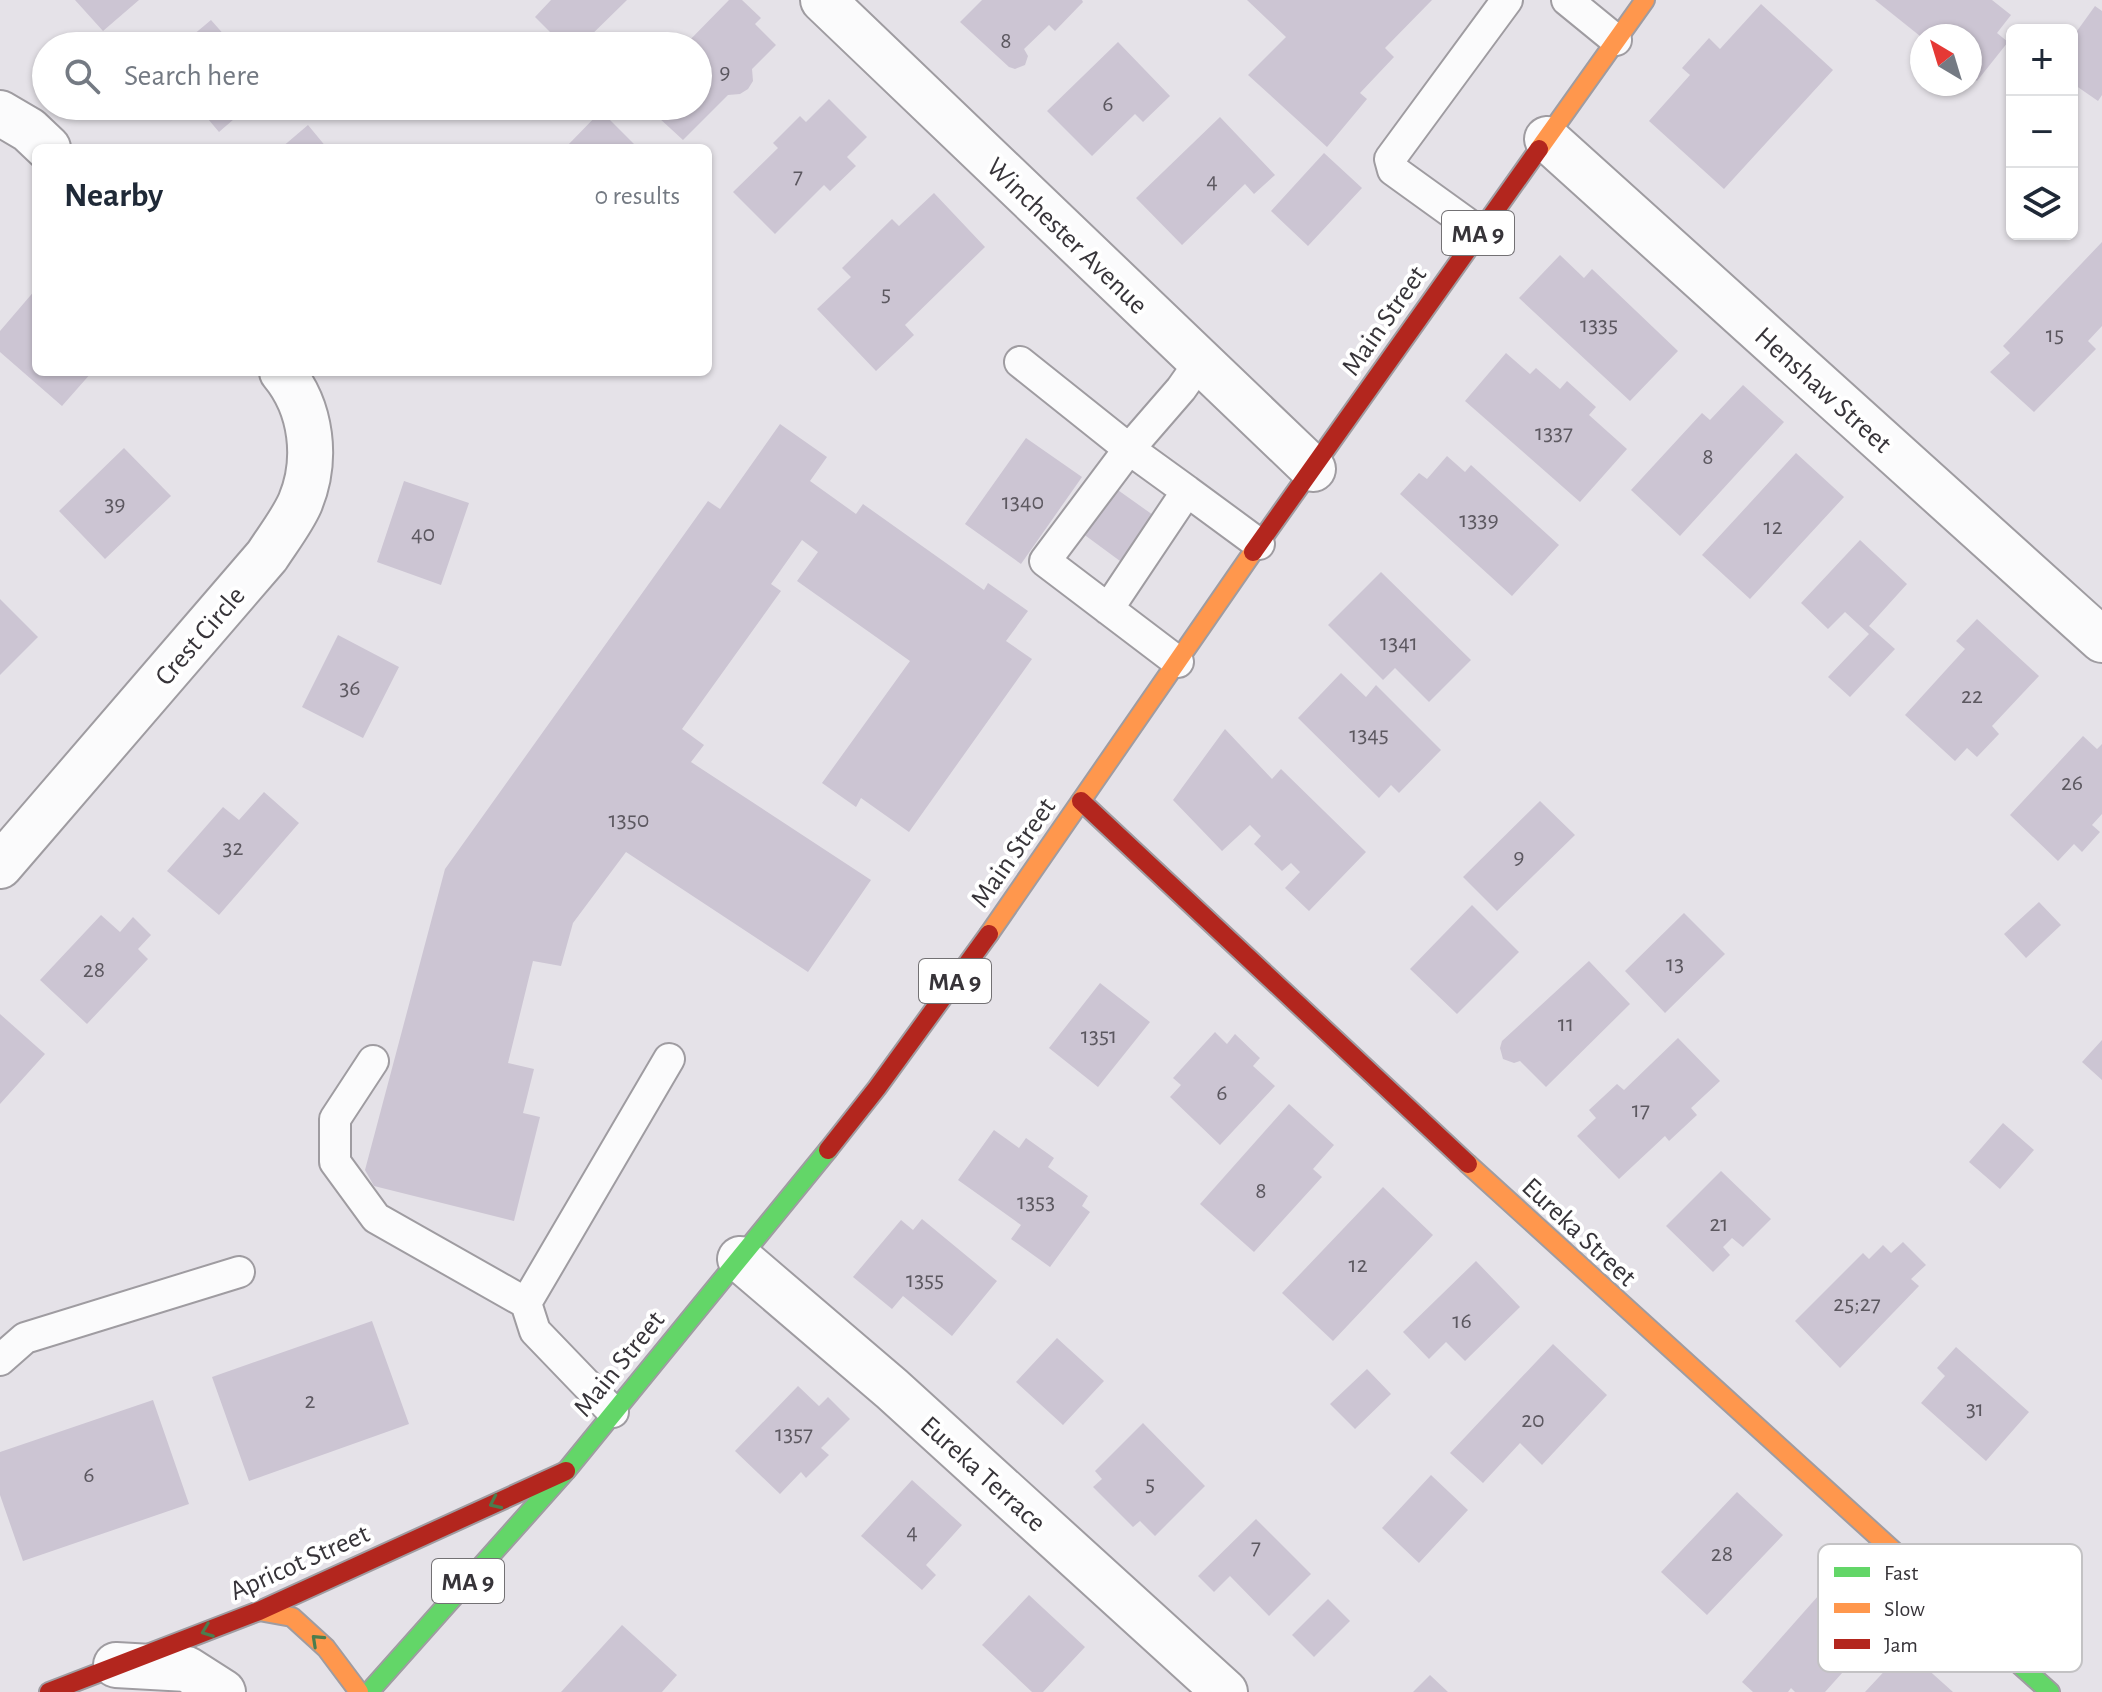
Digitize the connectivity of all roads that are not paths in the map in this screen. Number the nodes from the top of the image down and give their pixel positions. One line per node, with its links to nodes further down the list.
1 (823, 0): 11 (street, Winchester Avenue)
2 (1507, 0): 9 (lane)
3 (1567, 0): 5 (lane)
4 (1645, 0): 5 (main road, Main Street / MA 9)
5 (1616, 40): 7 (main road, Main Street / MA 9)
6 (0, 113): 8 (street)
7 (1547, 139): 9 (main road, Main Street / MA 9); 18 (street, Henshaw Street)
8 (44, 144)
9 (1479, 232): 14 (main road, Main Street / MA 9)
10 (1020, 362): 13 (lane)
11 (1200, 362): 13 (lane); 14 (street, Winchester Avenue)
12 (285, 376): 21 (street, Crest Circle)
13 (1129, 449): 15 (lane); 17 (lane)
14 (1313, 469): 16 (main road, Main Street / MA 9)
15 (1187, 491): 16 (lane); 17 (lane)
16 (1259, 544): 19 (main road, Main Street / MA 9)
17 (1108, 609): 19 (lane)
18 (2102, 640)
19 (1178, 662): 20 (main road, Main Street / MA 9)
20 (1081, 801): 24 (main road, Main Street / MA 9); 30 (main road, Eureka Street)
21 (0, 866)
22 (669, 1059): 26 (lane)
23 (373, 1061): 26 (lane)
24 (740, 1259): 28 (main road, Main Street / MA 9); 38 (street, Eureka Terrace)
25 (239, 1272): 27 (lane)
26 (526, 1303): 28 (lane)
27 (0, 1360)
28 (613, 1412): 29 (main road, Main Street / MA 9)
29 (566, 1471): 31 (main road, Apricot Street, one-way to 31); 37 (main road, Main Street / MA 9)
30 (1885, 1544)
31 (259, 1611): 32 (main road, Apricot Street, one-way to 32); 36 (main road, one-way to 31)
32 (116, 1665): 34 (main road, Apricot Street); 35 (street)
33 (2028, 1672): 39 (main road, Eureka Street)
34 (49, 1692)
35 (223, 1692)
36 (359, 1692)
37 (369, 1692)
38 (1225, 1692)
39 (2050, 1692)

